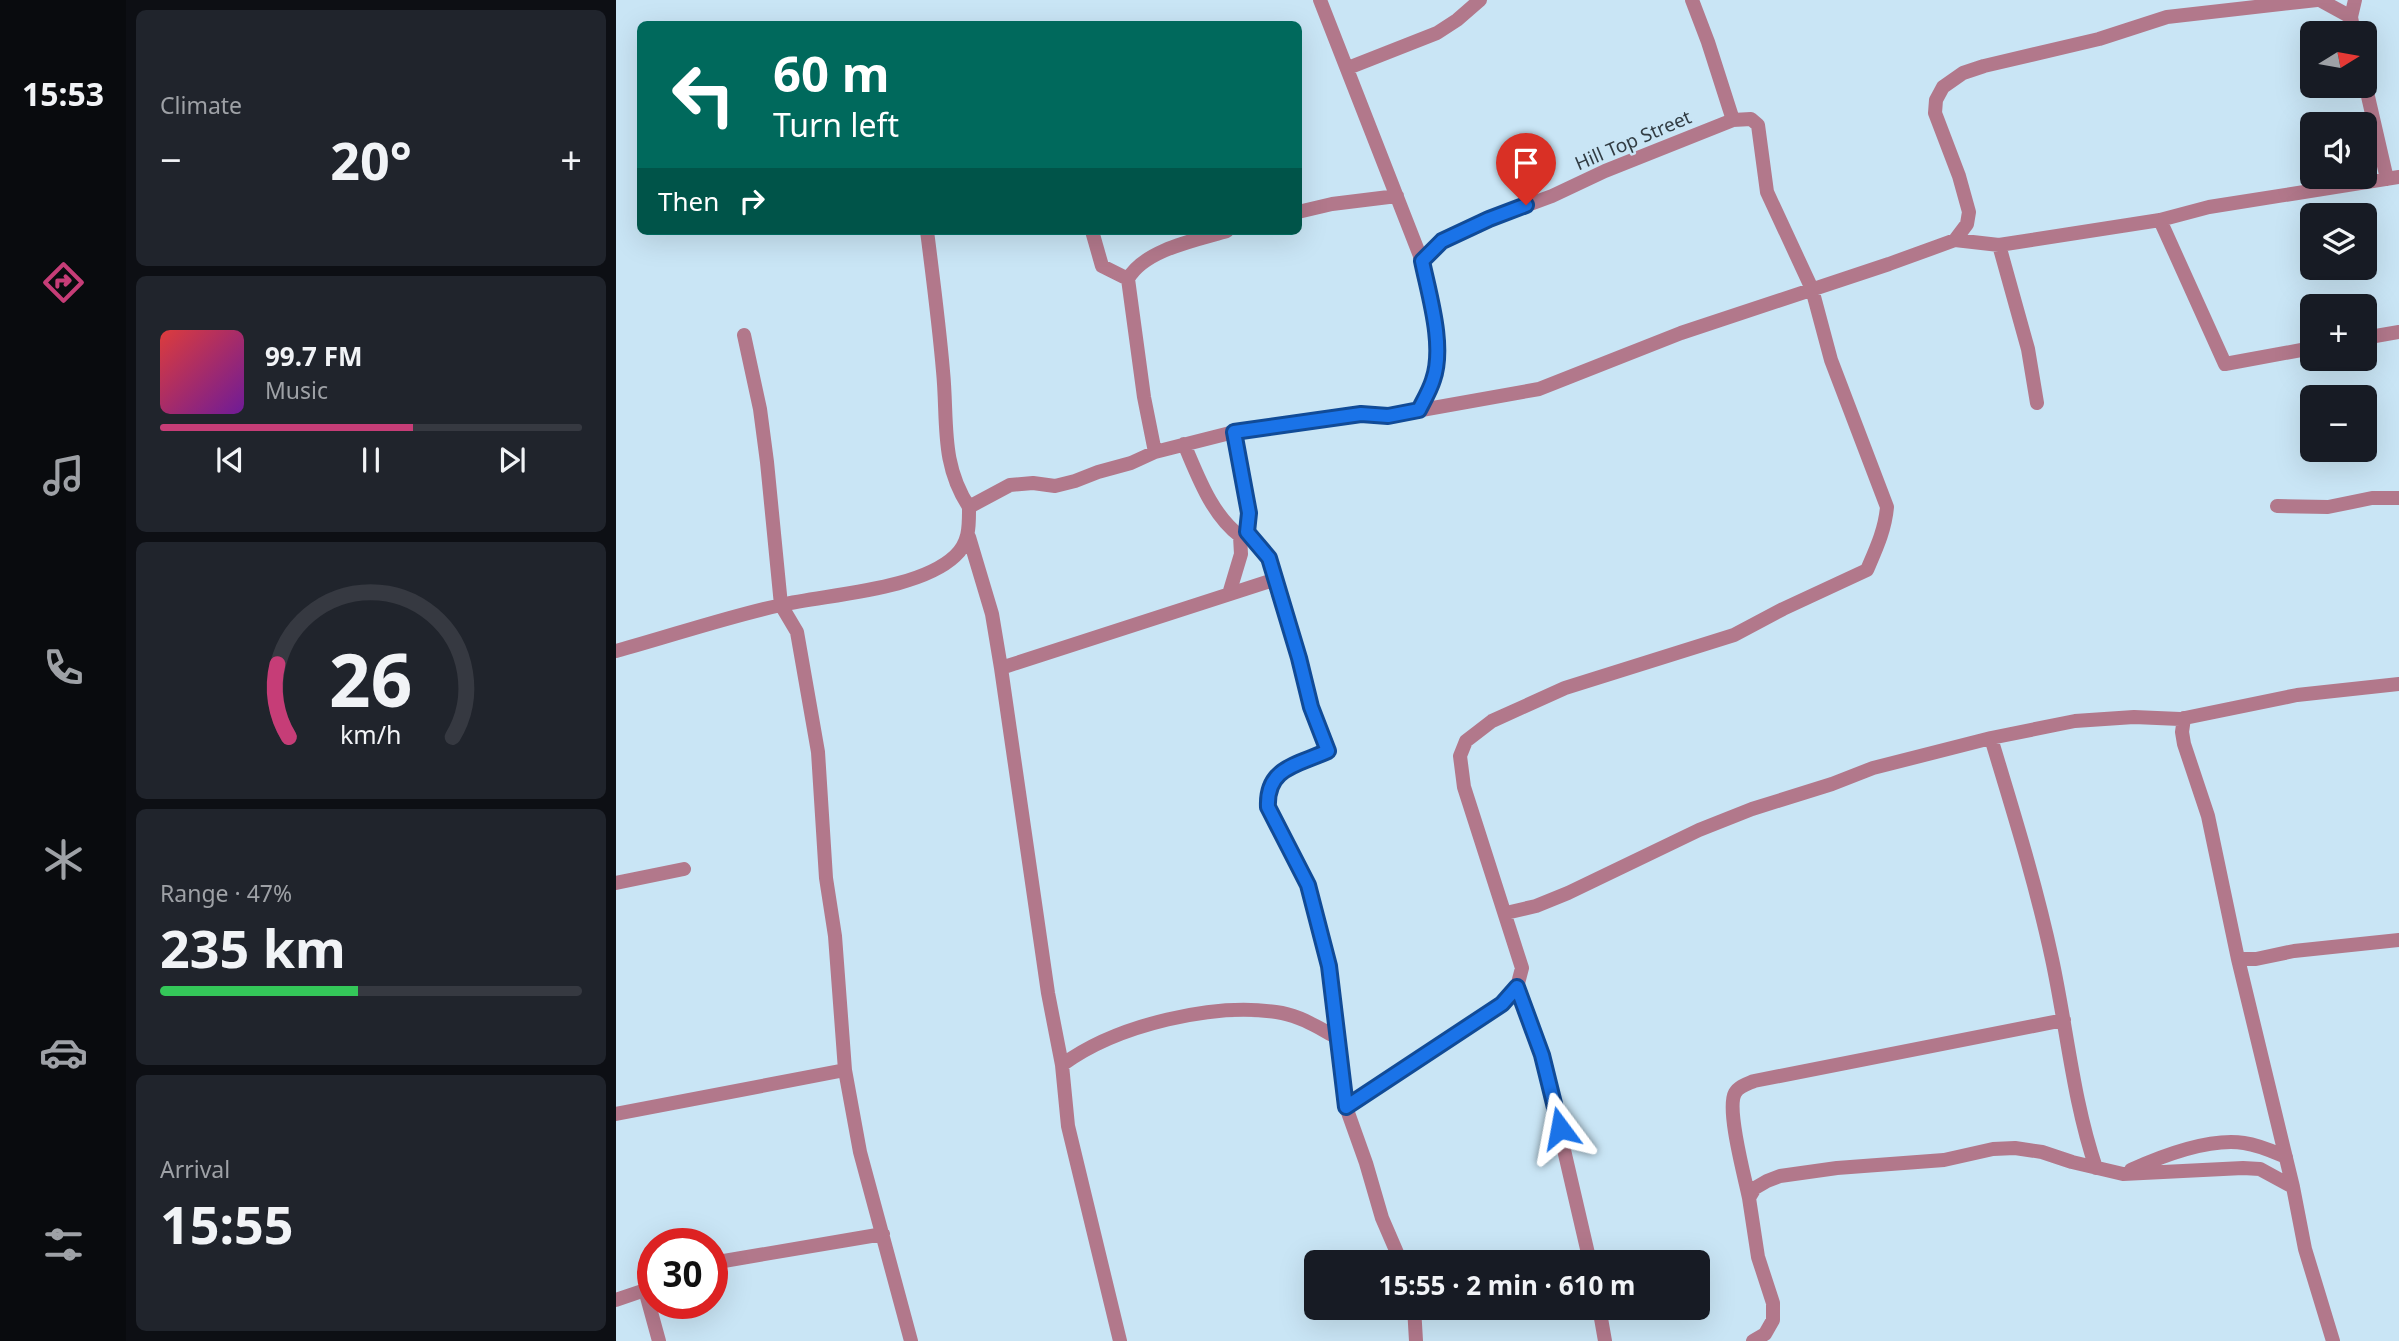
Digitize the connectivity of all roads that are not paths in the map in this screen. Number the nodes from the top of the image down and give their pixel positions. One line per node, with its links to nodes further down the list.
1 (1320, 0): 8 (street)
2 (1480, 0): 8 (street)
3 (1692, 0): 10 (street)
4 (2318, 0): 6 (street); 18 (street)
5 (2355, 0): 6 (street)
6 (2351, 16): 7 (street)
7 (2352, 21)
8 (1348, 68): 12 (street)
9 (2370, 98): 11 (street)
10 (1733, 120): 20 (street, Hill Top Street); 22 (street, Hill Top Street)
11 (2393, 178): 14 (street)
12 (1397, 197): 13 (street); 20 (street)
13 (1302, 211)
14 (2160, 220): 19 (street); 26 (street)
15 (927, 235): 36 (street)
16 (1093, 235): 21 (street)
17 (1214, 235): 21 (street)
18 (1955, 240): 19 (street); 22 (street)
19 (1999, 245): 28 (street)
20 (1422, 261): 27 (street)
21 (1128, 279): 33 (street)
22 (1812, 289): 29 (street); 49 (street)
23 (2399, 332): 25 (street)
24 (744, 335): 41 (street)
25 (2377, 336)
26 (2300, 350)
27 (1434, 379): 29 (street); 30 (street)
28 (2037, 403)
29 (1446, 405): 30 (street)
30 (1419, 410): 31 (street)
31 (1234, 432): 32 (street); 37 (street)
32 (1184, 444): 33 (street); 37 (street)
33 (1155, 452): 36 (street)
34 (2399, 498): 35 (street)
35 (2277, 506)
36 (969, 507): 38 (street)
37 (1243, 534): 39 (street); 40 (street)
38 (969, 537): 41 (street); 43 (street)
39 (1276, 579): 40 (street); 54 (street)
40 (1229, 594): 43 (street)
41 (781, 605): 42 (street); 56 (street)
42 (616, 651)
43 (1001, 668): 55 (street)
44 (2399, 684): 45 (street)
45 (2183, 718): 46 (street); 51 (street)
46 (1991, 738): 49 (street); 53 (street)
47 (684, 869): 48 (street)
48 (616, 883)
49 (1506, 913): 52 (street)
50 (2399, 940): 51 (street)
51 (2238, 959): 59 (street)
52 (1517, 987): 57 (street); 66 (street)
53 (2064, 1020): 60 (street); 63 (street)
54 (1336, 1037): 55 (street); 57 (street)
55 (1062, 1065): 76 (street)
56 (845, 1070): 58 (street); 64 (street)
57 (1346, 1107): 65 (street)
58 (616, 1114)
59 (2286, 1157): 61 (street); 62 (street)
60 (2096, 1168): 61 (street); 63 (street)
61 (2123, 1174): 62 (street)
62 (2293, 1186): 79 (street)
63 (1749, 1198): 78 (street)
64 (883, 1234): 67 (street); 75 (street)
65 (1396, 1250)
66 (1587, 1250)
67 (728, 1260)
68 (637, 1293): 69 (street)
69 (616, 1300)
70 (655, 1319): 74 (street)
71 (1413, 1320): 73 (street)
72 (1601, 1320): 77 (street)
73 (1412, 1340)
74 (659, 1341)
75 (911, 1341)
76 (1120, 1341)
77 (1605, 1341)
78 (1753, 1341)
79 (2333, 1341)

